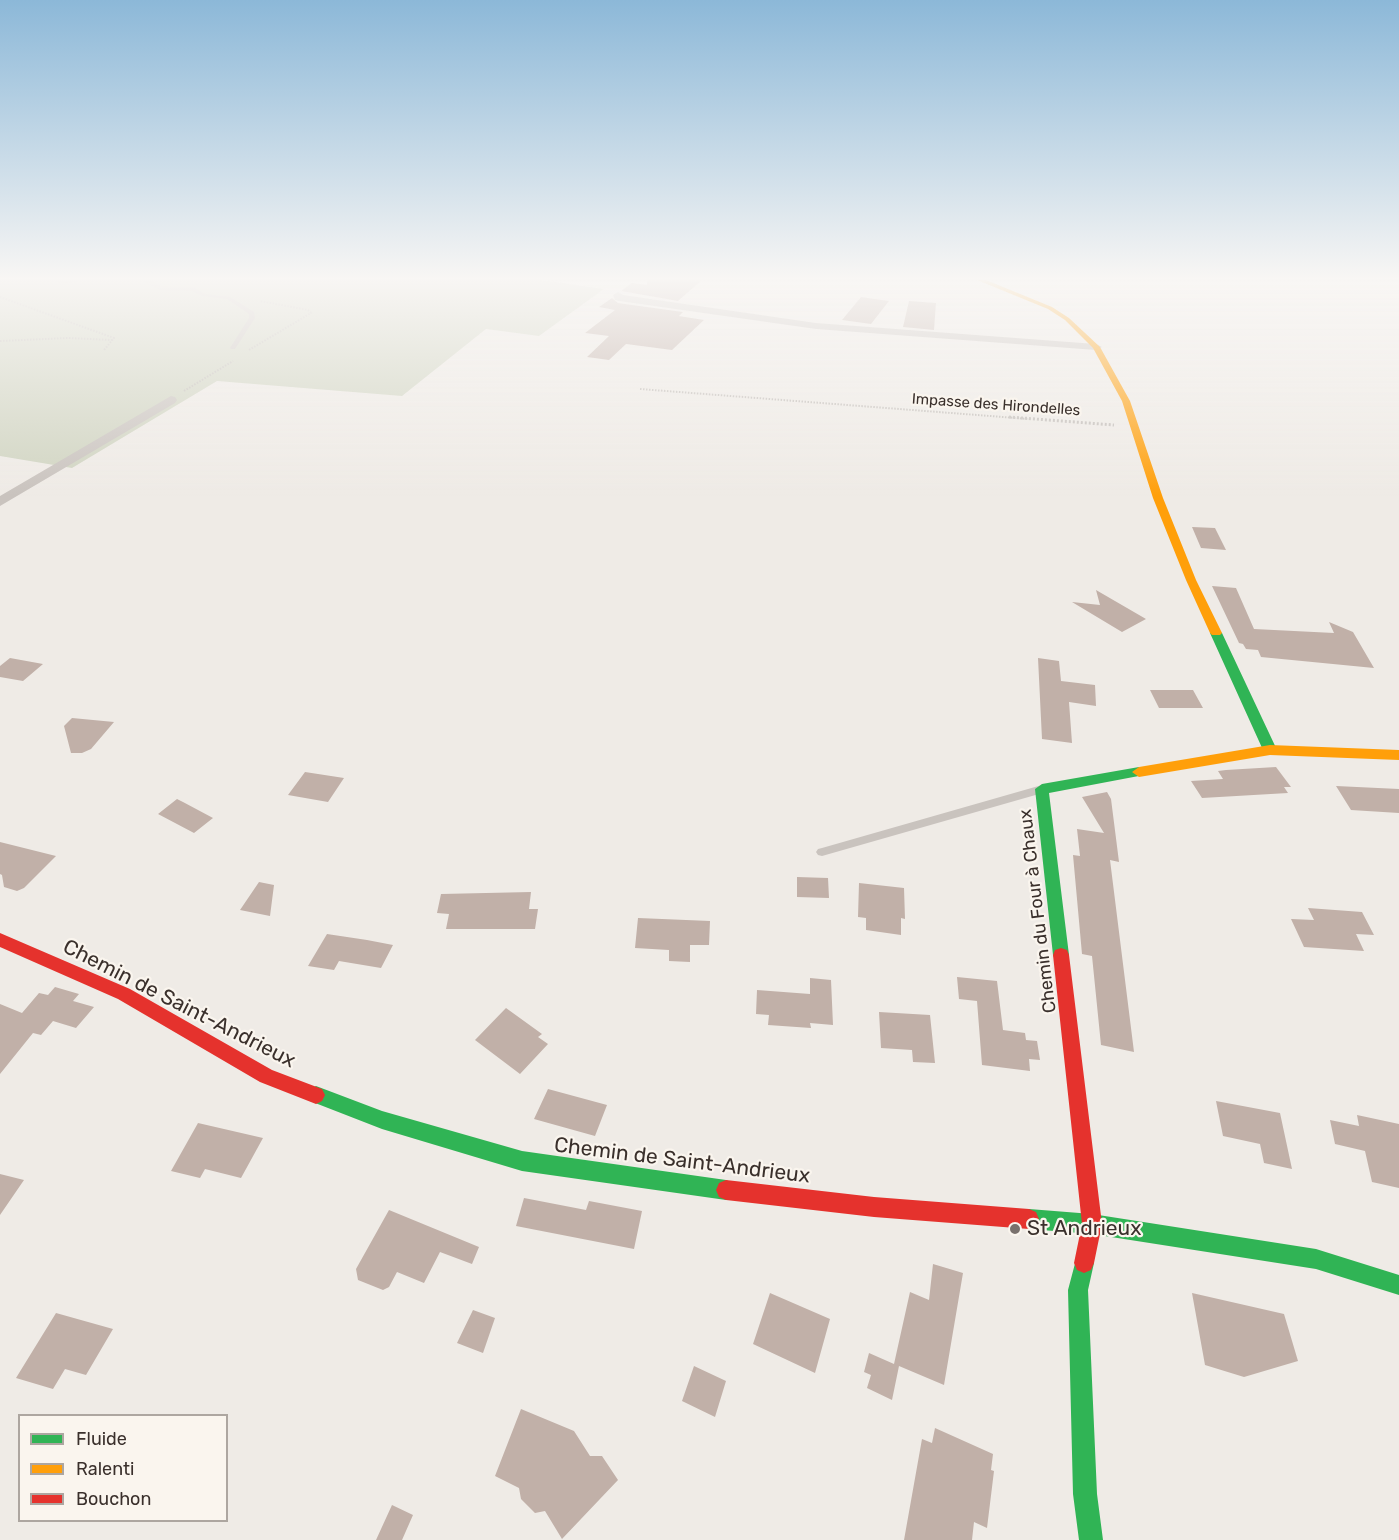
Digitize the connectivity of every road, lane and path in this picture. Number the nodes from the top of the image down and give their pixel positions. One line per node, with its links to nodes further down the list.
1 (1099, 352): 4 (street)
2 (640, 389): 4 (path, Impasse des Hirondelles)
3 (171, 400): 5 (street)
4 (1135, 426): 6 (street)
5 (0, 502)
6 (1270, 750): 7 (street, Chemin du Four à Chaux); 8 (street, Chemin du Four à Chaux)
7 (1399, 755)
8 (1042, 789): 9 (lane); 11 (street, Chemin du Four à Chaux)
9 (822, 852)
10 (0, 940): 11 (street, Chemin de Saint-Andrieux)
11 (1092, 1224): 12 (street, Chemin de Saint-Andrieux); 13 (street, Chemin du Four à Chaux)
12 (1399, 1285)
13 (1091, 1540)

